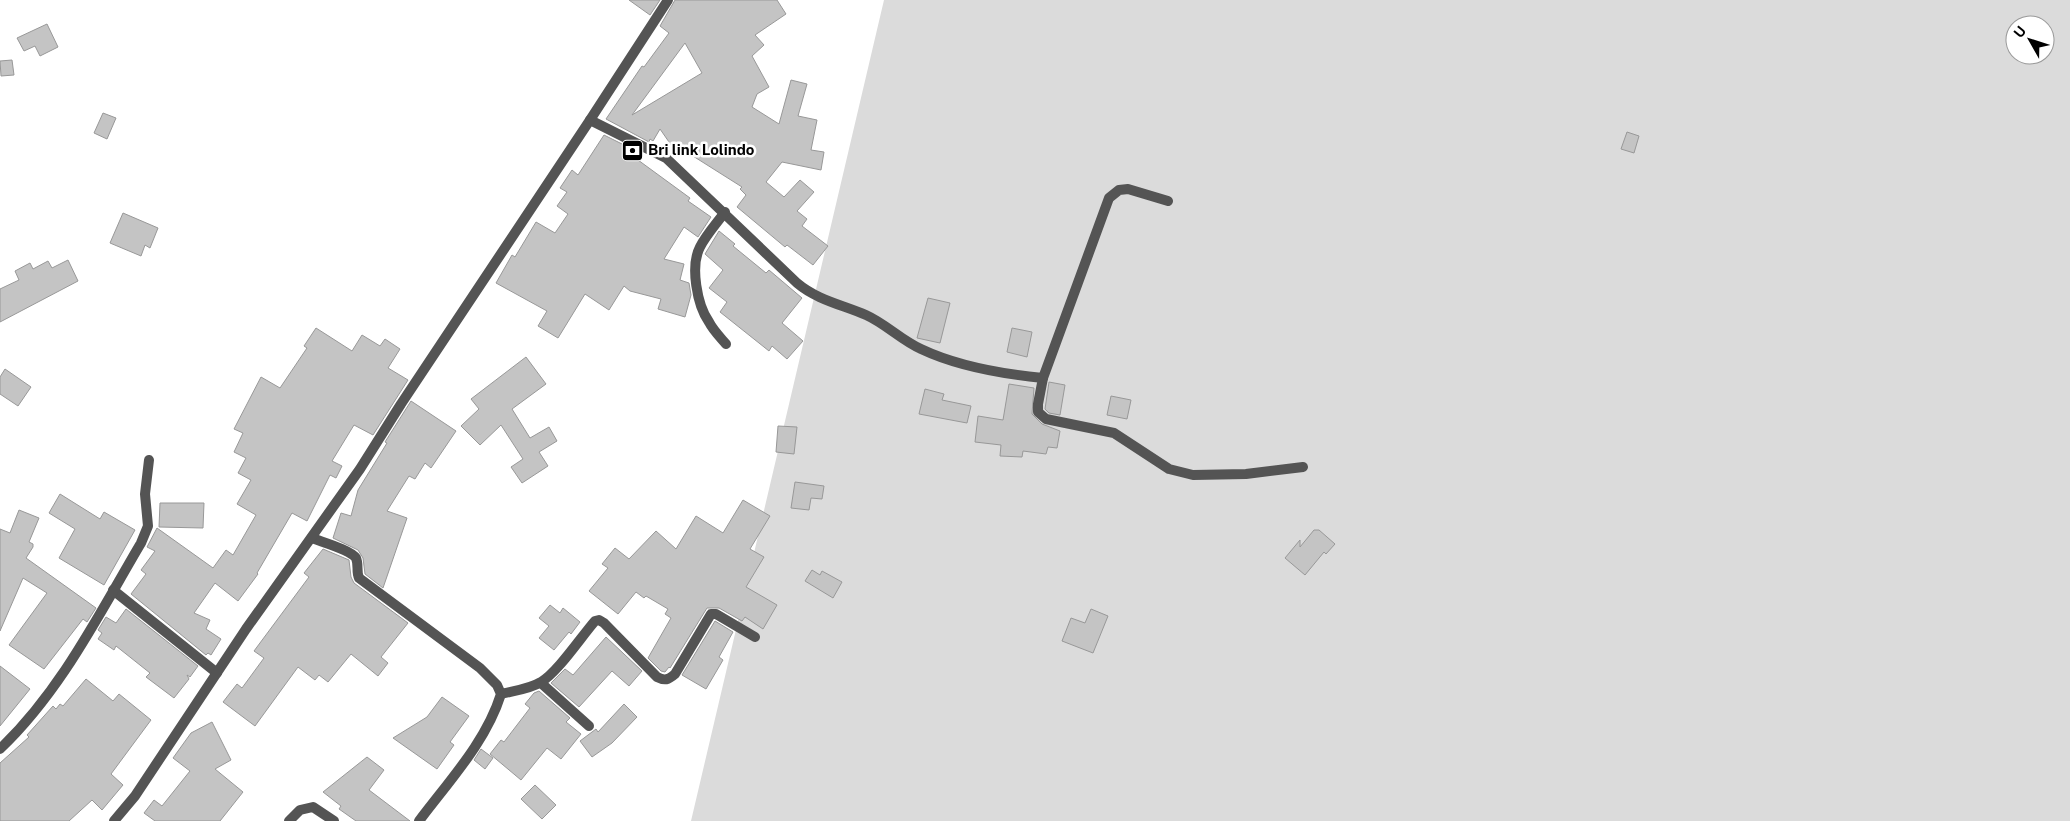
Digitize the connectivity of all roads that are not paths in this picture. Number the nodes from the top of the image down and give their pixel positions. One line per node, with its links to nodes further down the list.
1 (668, 0): 2 (street)
2 (590, 120): 4 (street); 9 (street)
3 (1168, 201): 6 (street)
4 (724, 212): 5 (street); 6 (street)
5 (726, 344)
6 (1043, 378): 8 (street)
7 (148, 460): 10 (street)
8 (1303, 467)
9 (312, 538): 12 (street); 14 (street)
10 (113, 590): 12 (street); 16 (street)
11 (755, 637): 13 (street)
12 (217, 673): 17 (street)
13 (541, 683): 14 (street); 15 (street)
14 (501, 694): 20 (street)
15 (589, 726)
16 (0, 749)
17 (114, 821)
18 (289, 821): 19 (street)
19 (334, 821)
20 (419, 821)

